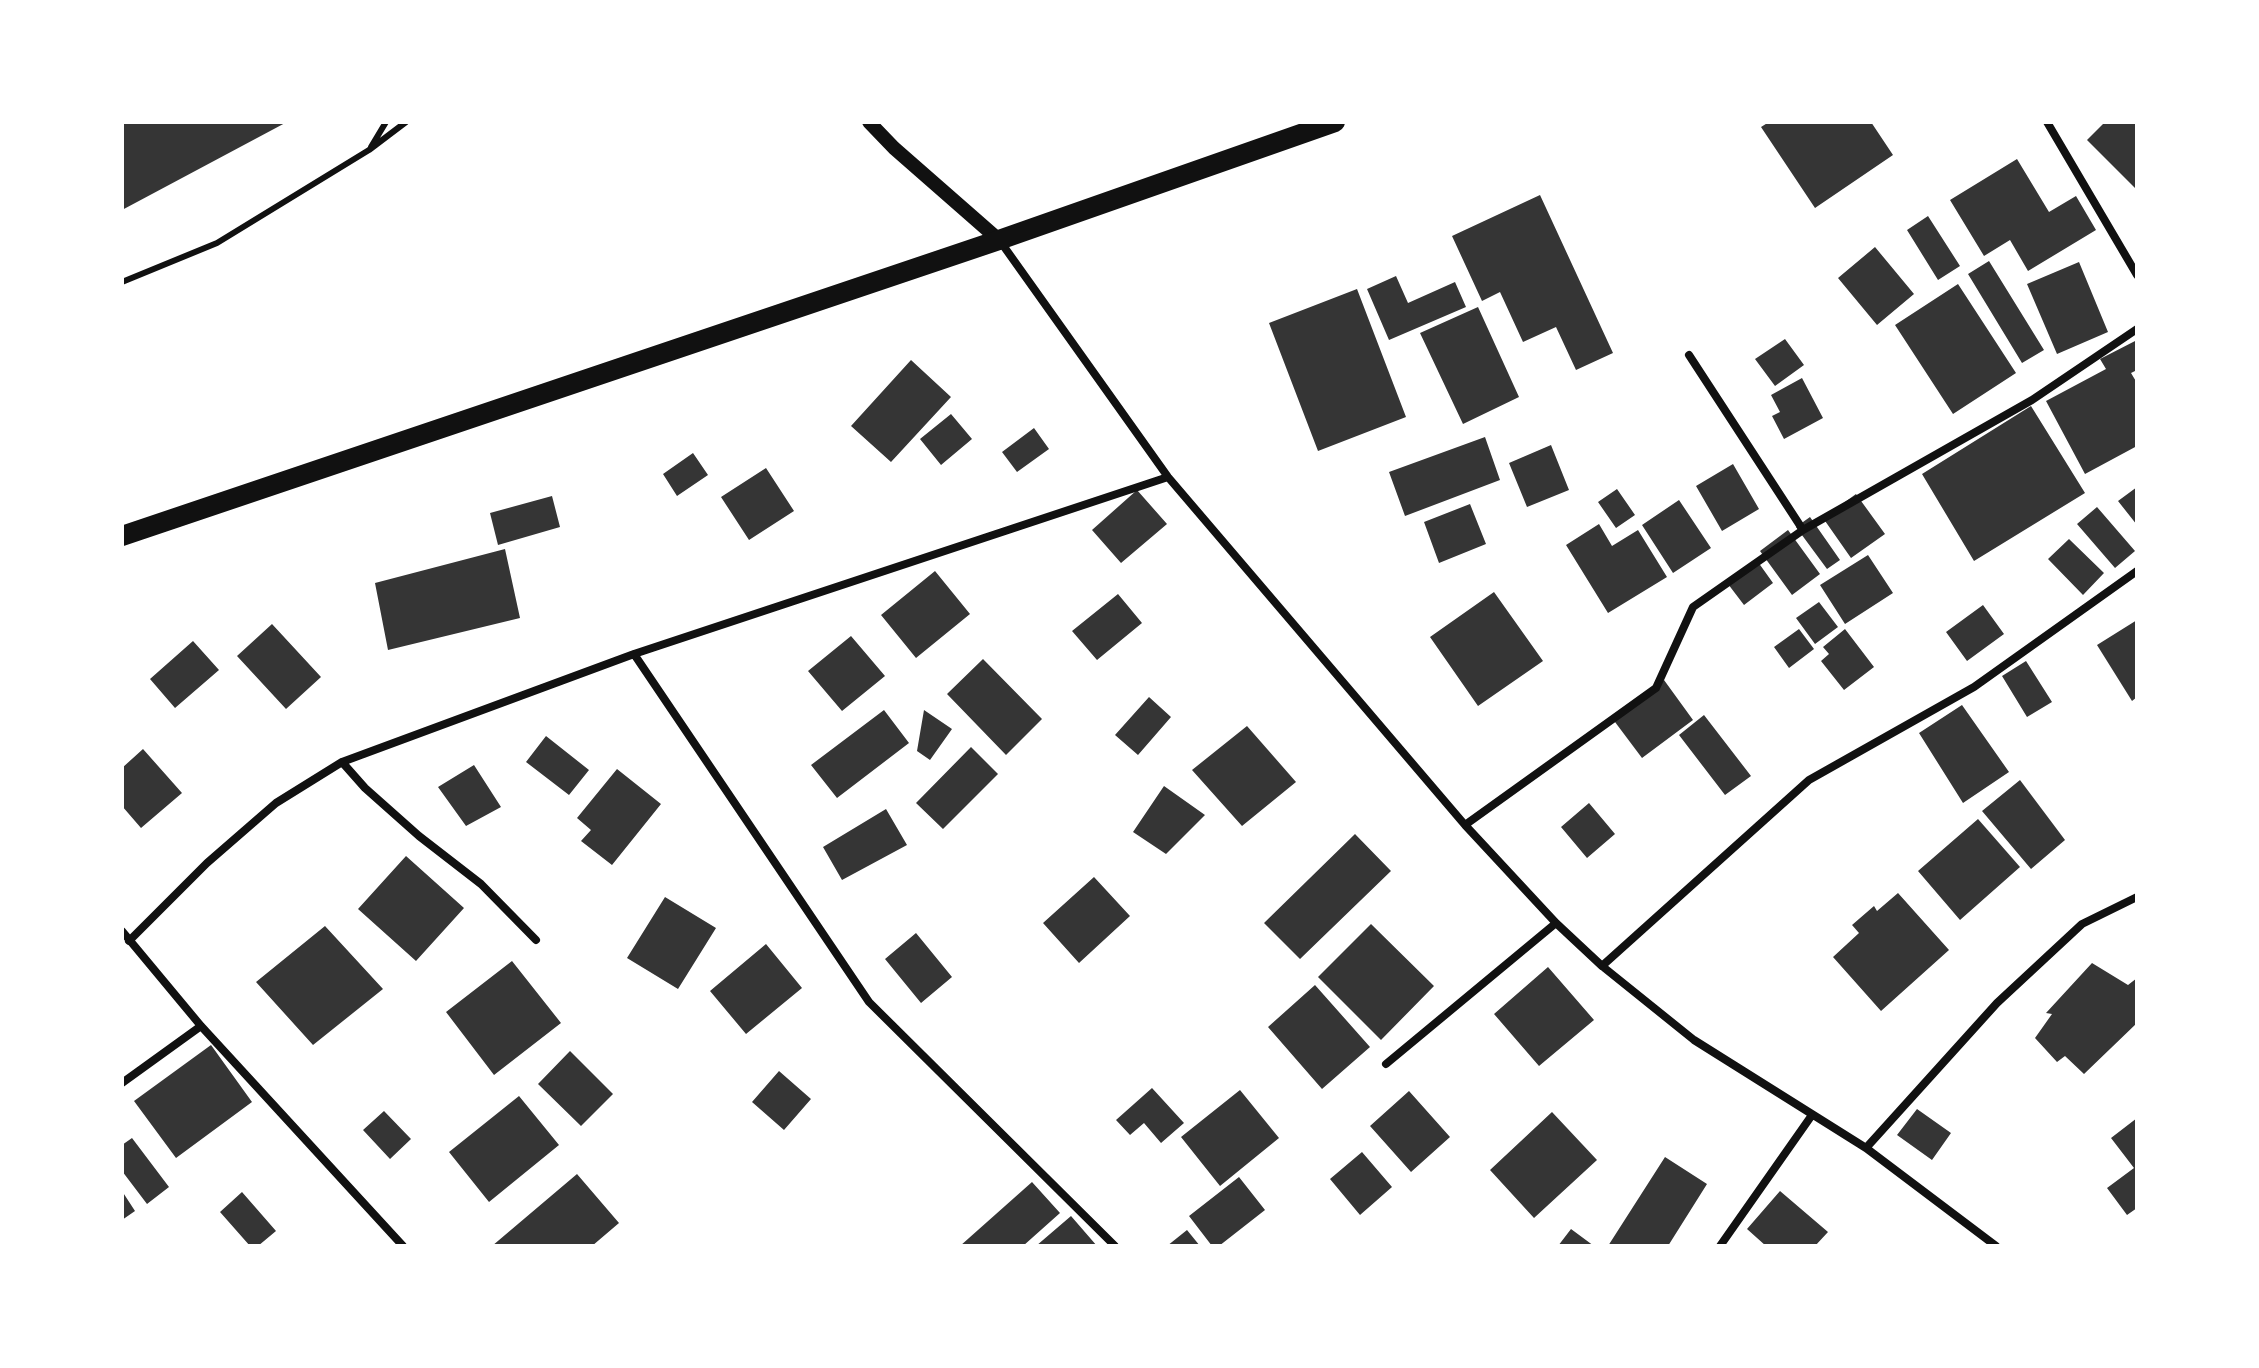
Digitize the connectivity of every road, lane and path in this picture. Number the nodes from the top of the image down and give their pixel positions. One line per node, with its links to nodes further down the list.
1 (386, 122): 6 (lane)
2 (406, 122): 6 (lane)
3 (869, 122): 7 (street)
4 (1335, 122): 7 (main road)
5 (2047, 122): 8 (street)
6 (369, 150): 9 (lane)
7 (999, 240): 12 (street); 14 (main road)
8 (2137, 275)
9 (122, 282)
10 (2137, 329): 13 (street)
11 (1689, 355): 13 (street)
12 (1168, 477): 16 (street); 18 (street)
13 (1803, 530): 18 (street)
14 (122, 536)
15 (2137, 571): 24 (street)
16 (634, 654): 17 (street); 31 (street)
17 (342, 762): 22 (street); 23 (street)
18 (1465, 825): 20 (street)
19 (2137, 897): 29 (street)
20 (1556, 923): 24 (street); 26 (street)
21 (122, 931): 23 (street)
22 (536, 940)
23 (129, 941): 25 (street)
24 (1602, 966): 28 (street)
25 (201, 1026): 27 (street); 30 (street)
26 (1386, 1064)
27 (122, 1083)
28 (1812, 1115): 29 (street); 32 (street)
29 (1866, 1148): 33 (street)
30 (403, 1246)
31 (1115, 1246)
32 (1720, 1246)
33 (1996, 1246)

